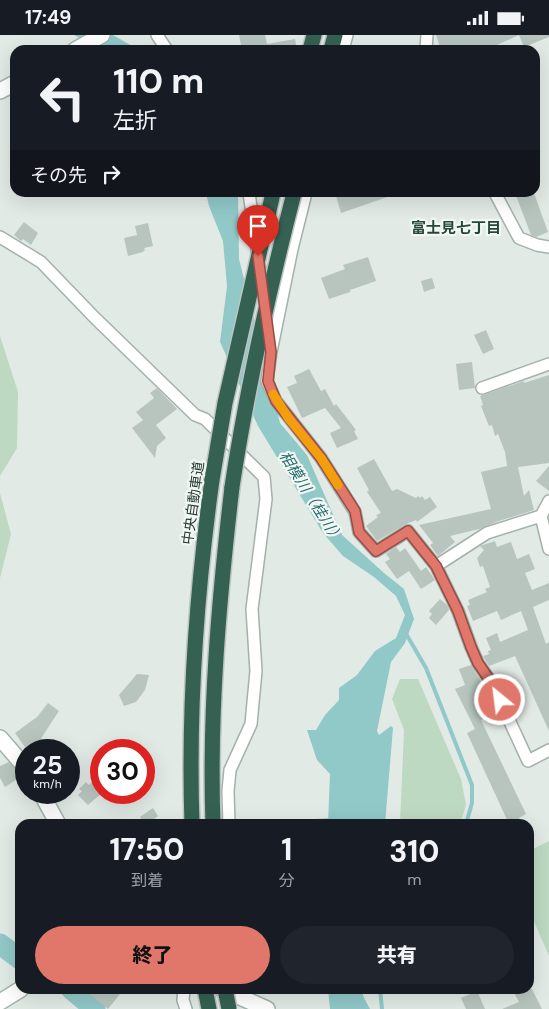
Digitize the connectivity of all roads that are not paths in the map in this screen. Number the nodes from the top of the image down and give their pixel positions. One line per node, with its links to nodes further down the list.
1 (102, 35): 3 (main road)
2 (156, 35): 4 (street)
3 (85, 45)
4 (164, 45)
5 (250, 197): 12 (street)
6 (272, 197): 24 (highway, 中央自動車道, bridge)
7 (293, 197): 25 (highway, bridge)
8 (305, 197): 12 (street)
9 (497, 197): 11 (street)
10 (0, 237): 26 (street)
11 (549, 247)
12 (271, 352): 18 (street)
13 (549, 365): 14 (street)
14 (482, 388)
15 (549, 501): 16 (street)
16 (541, 516): 17 (street); 18 (street)
17 (549, 549)
18 (436, 566): 20 (street)
19 (0, 738): 21 (main road)
20 (549, 749)
21 (15, 755)
22 (47, 804): 23 (main road)
23 (55, 819)
24 (192, 819)
25 (213, 819)
26 (230, 819)
27 (15, 993): 32 (main road)
28 (184, 994): 33 (street)
29 (206, 994): 34 (highway)
30 (226, 994): 35 (highway, bridge)
31 (233, 994): 36 (main road)
32 (0, 1002)
33 (186, 1009)
34 (209, 1009)
35 (229, 1009)
36 (267, 1009)

